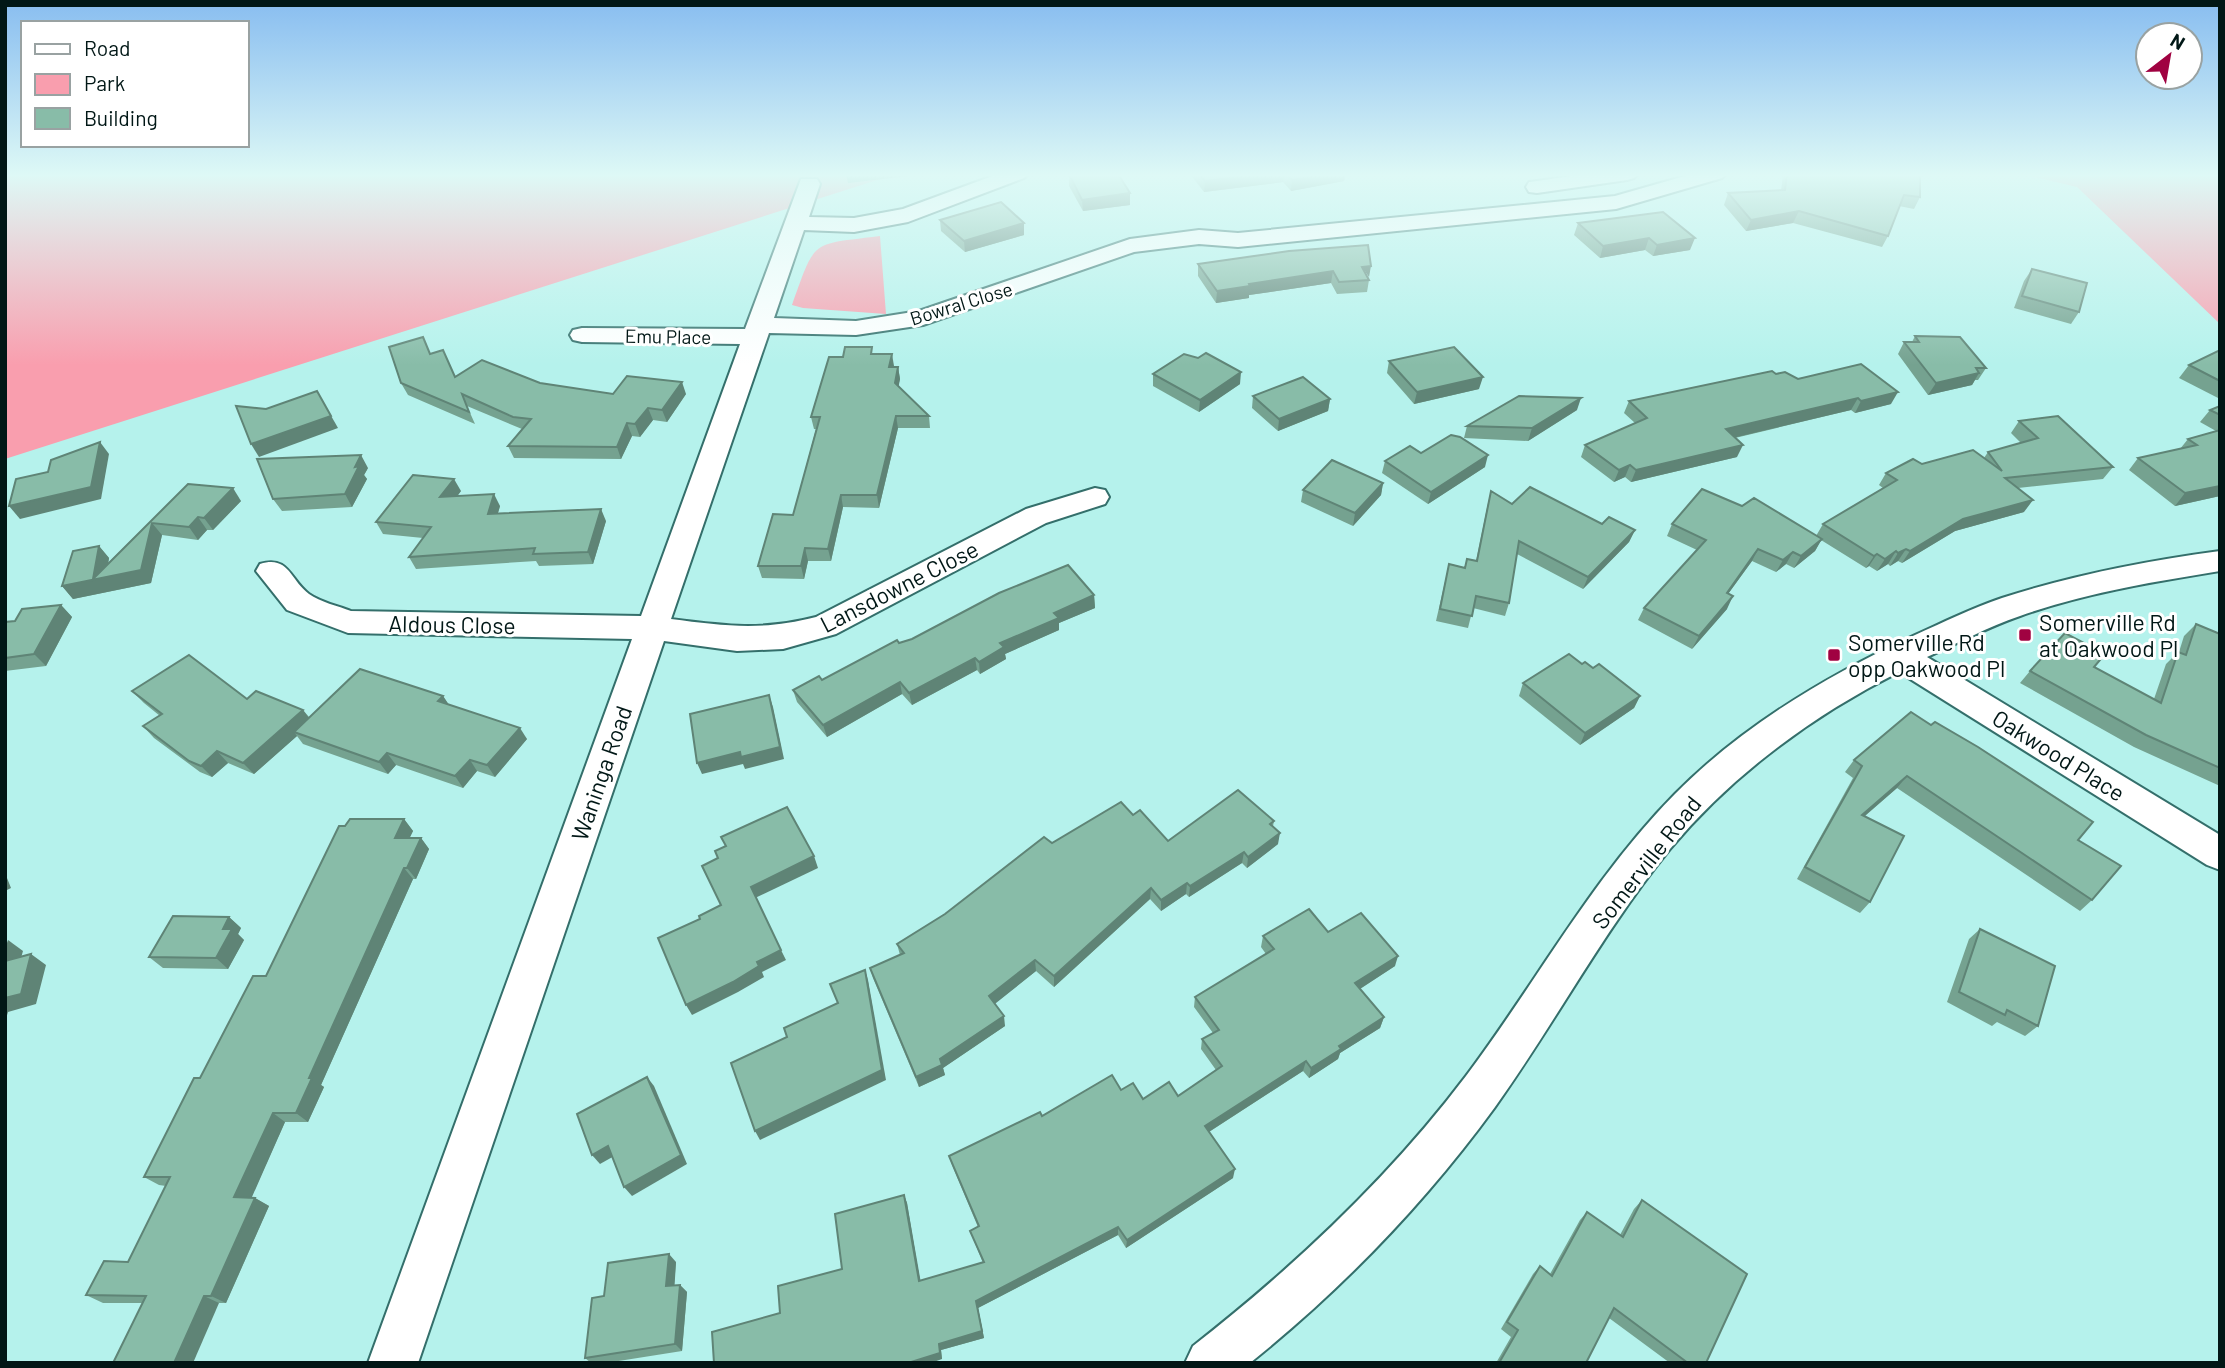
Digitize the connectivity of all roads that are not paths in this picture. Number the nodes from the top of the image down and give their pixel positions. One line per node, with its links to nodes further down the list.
1 (790, 238): 5 (street, Waninga Road)
2 (1193, 238): 5 (street, Bowral Close)
3 (1210, 238): 4 (street, Bowral Close)
4 (1259, 238)
5 (757, 331): 6 (street, Emu Place); 10 (street, Waninga Road)
6 (582, 335)
7 (1095, 497): 10 (street, Lansdowne Close)
8 (2220, 561): 11 (street, Somerville Road)
9 (271, 571): 10 (street, Aldous Close)
10 (652, 628): 13 (street, Waninga Road)
11 (1899, 656): 12 (street, Oakwood Place); 14 (street, Somerville Road)
12 (2220, 854)
13 (393, 1363)
14 (1210, 1363)

